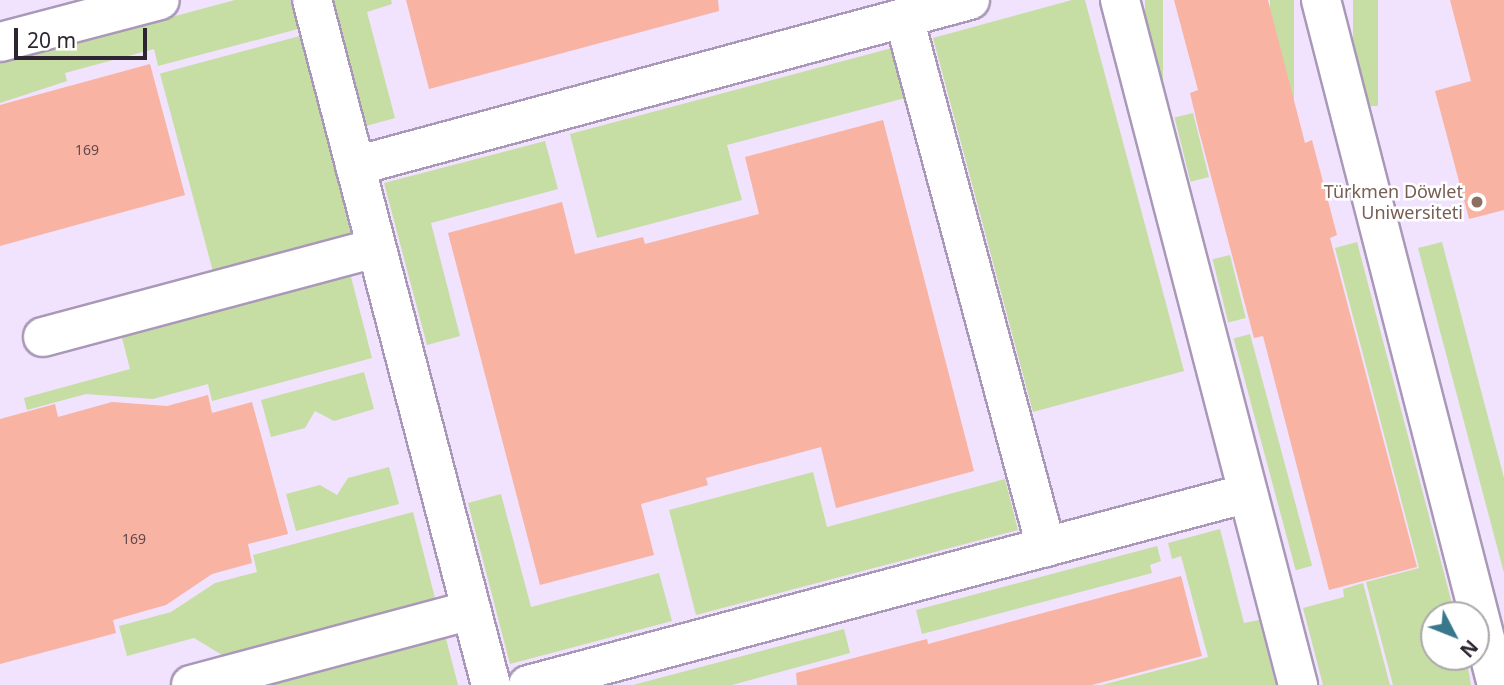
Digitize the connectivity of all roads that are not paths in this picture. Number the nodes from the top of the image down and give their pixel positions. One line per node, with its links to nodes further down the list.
1 (160, 0): 7 (street)
2 (312, 0): 8 (street)
3 (970, 0): 6 (street)
4 (1120, 0): 11 (street)
5 (1321, 0): 18 (street)
6 (904, 18): 8 (street); 12 (street)
7 (0, 43)
8 (355, 166): 9 (street)
9 (376, 248): 10 (street); 13 (street)
10 (43, 337)
11 (1248, 493): 12 (street); 17 (street)
12 (1046, 547): 16 (street)
13 (471, 610): 14 (street); 15 (street)
14 (191, 685)
15 (491, 685)
16 (528, 685)
17 (1298, 685)
18 (1497, 685)

